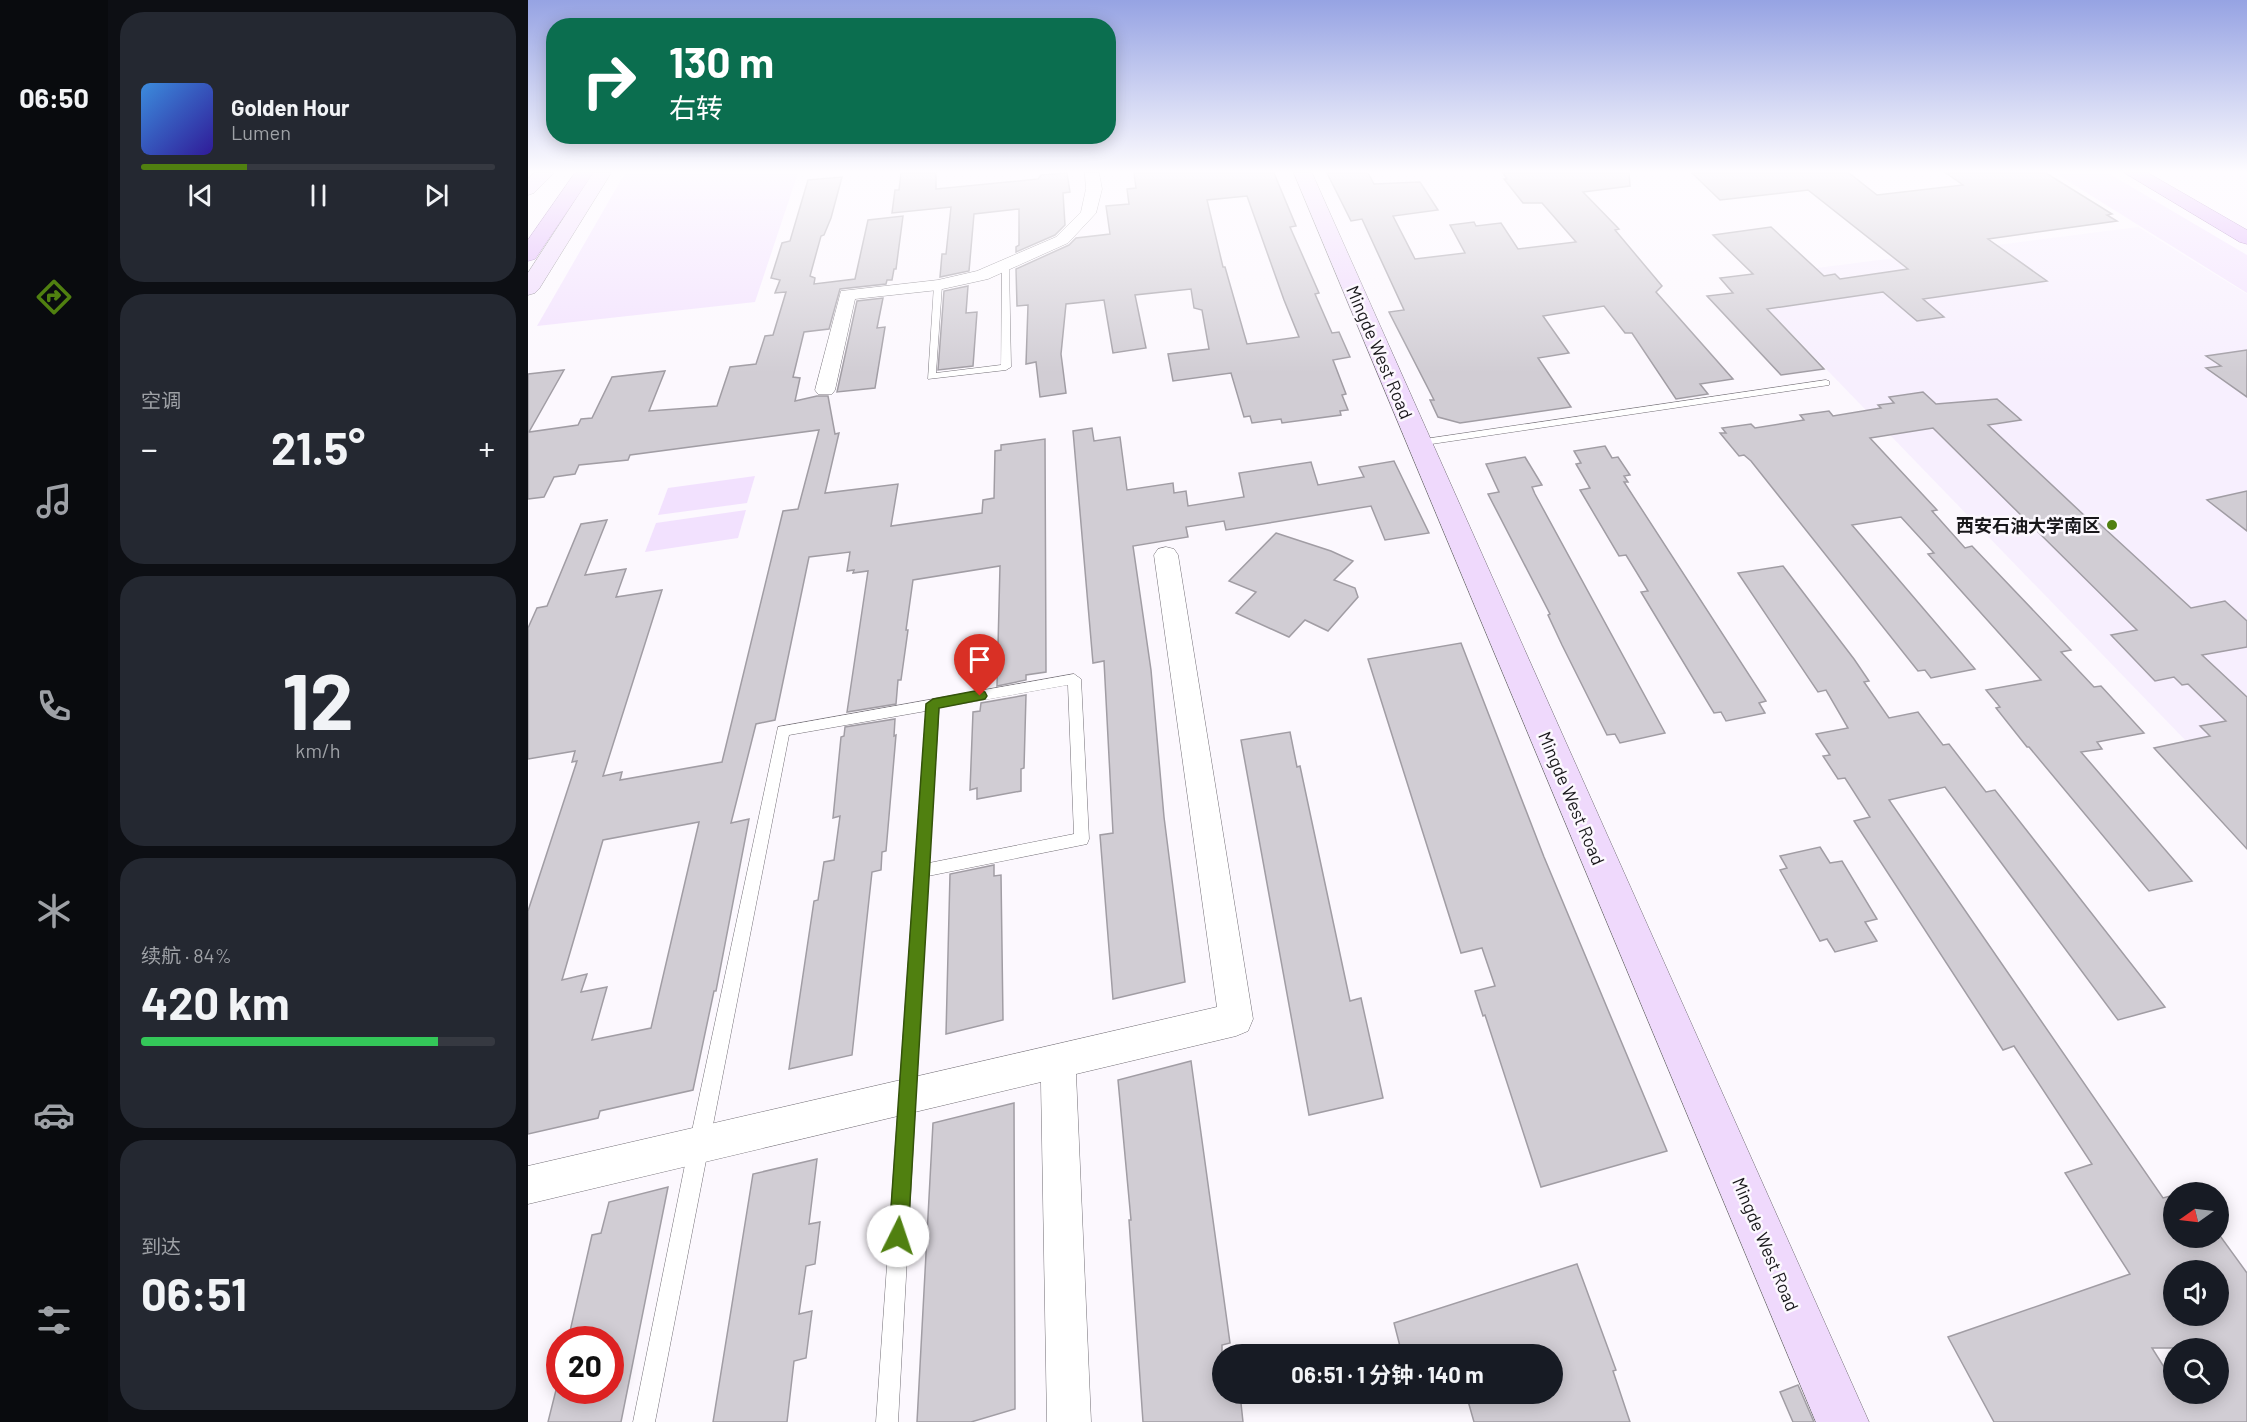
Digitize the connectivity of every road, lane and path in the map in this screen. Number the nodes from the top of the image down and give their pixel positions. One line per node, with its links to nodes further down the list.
1 (538, 239): 5 (main road)
2 (560, 239): 8 (street)
3 (1063, 239): 6 (street)
4 (1331, 239): 11 (street, Mingde West Road)
5 (528, 255)
6 (1005, 265): 7 (street); 7 (lane)
7 (938, 285): 10 (street)
8 (528, 289)
9 (1826, 383): 11 (lane)
10 (825, 390)
11 (1419, 443): 22 (street, Mingde West Road)
12 (1166, 555): 15 (street)
13 (933, 704): 14 (lane); 14 (lane); 17 (lane)
14 (921, 871): 16 (lane)
15 (1058, 1061): 16 (street); 21 (street)
16 (907, 1096): 17 (street); 20 (lane)
17 (698, 1145): 18 (street); 19 (lane)
18 (528, 1185)
19 (644, 1422)
20 (887, 1422)
21 (1069, 1422)
22 (1843, 1422)

